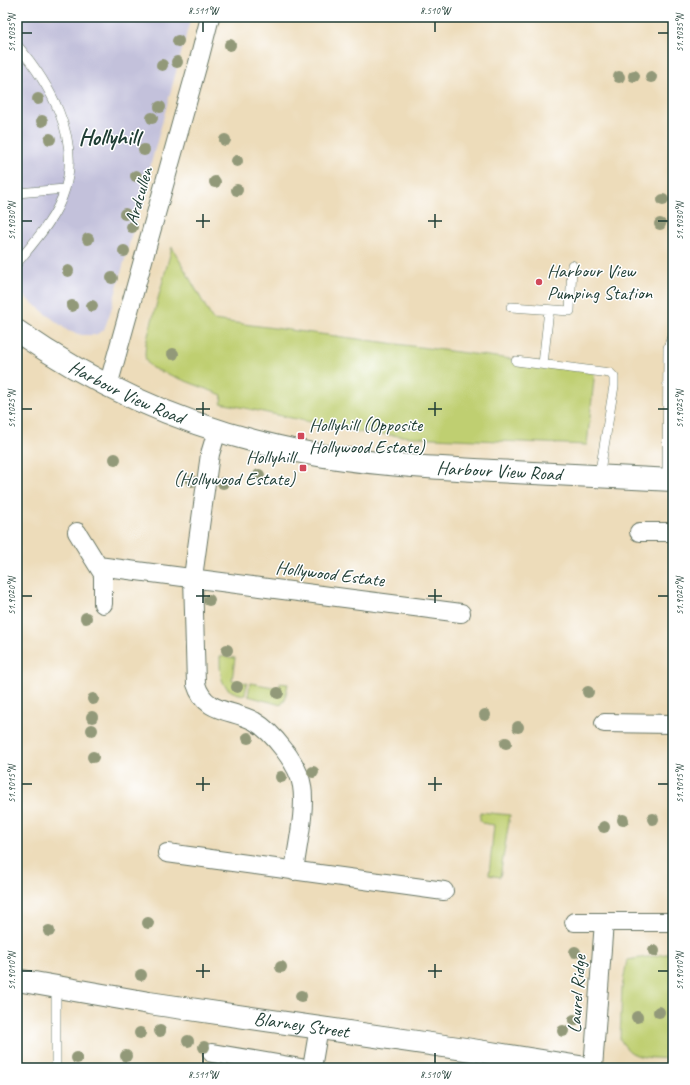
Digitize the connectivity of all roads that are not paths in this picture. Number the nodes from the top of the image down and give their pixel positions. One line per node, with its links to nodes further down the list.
1 (210, 17): 13 (street, Ardcullen)
2 (17, 45): 3 (lane)
3 (65, 190): 4 (lane); 5 (lane)
4 (17, 193)
5 (17, 263)
6 (572, 265): 8 (lane)
7 (511, 306): 8 (lane)
8 (549, 310): 12 (lane)
9 (17, 331): 13 (street, Harbour View Road)
10 (673, 334): 16 (lane)
11 (516, 361): 12 (lane)
12 (543, 364): 15 (lane)
13 (108, 386): 14 (street, Harbour View Road)
14 (217, 431): 15 (street, Harbour View Road); 21 (street)
15 (599, 476): 16 (street, Harbour View Road)
16 (670, 480)
17 (77, 532): 20 (street)
18 (638, 532): 19 (street)
19 (673, 532)
20 (98, 566): 21 (street, Hollywood Estate); 22 (street)
21 (193, 578): 23 (street, Hollywood Estate); 27 (street)
22 (103, 604)
23 (461, 613)
24 (604, 723): 25 (street)
25 (673, 724)
26 (167, 853): 27 (street)
27 (294, 871): 28 (street)
28 (444, 891)
29 (574, 922): 30 (street)
30 (604, 922): 31 (street); 40 (street, Laurel Ridge)
31 (673, 922)
32 (17, 980): 33 (street, Blarney Street)
33 (56, 987): 34 (street, Blarney Street); 36 (lane)
34 (319, 1027): 38 (street); 39 (street, Blarney Street)
35 (212, 1053): 37 (street)
36 (56, 1068)
37 (301, 1068)
38 (312, 1068)
39 (586, 1068)
40 (593, 1068)

